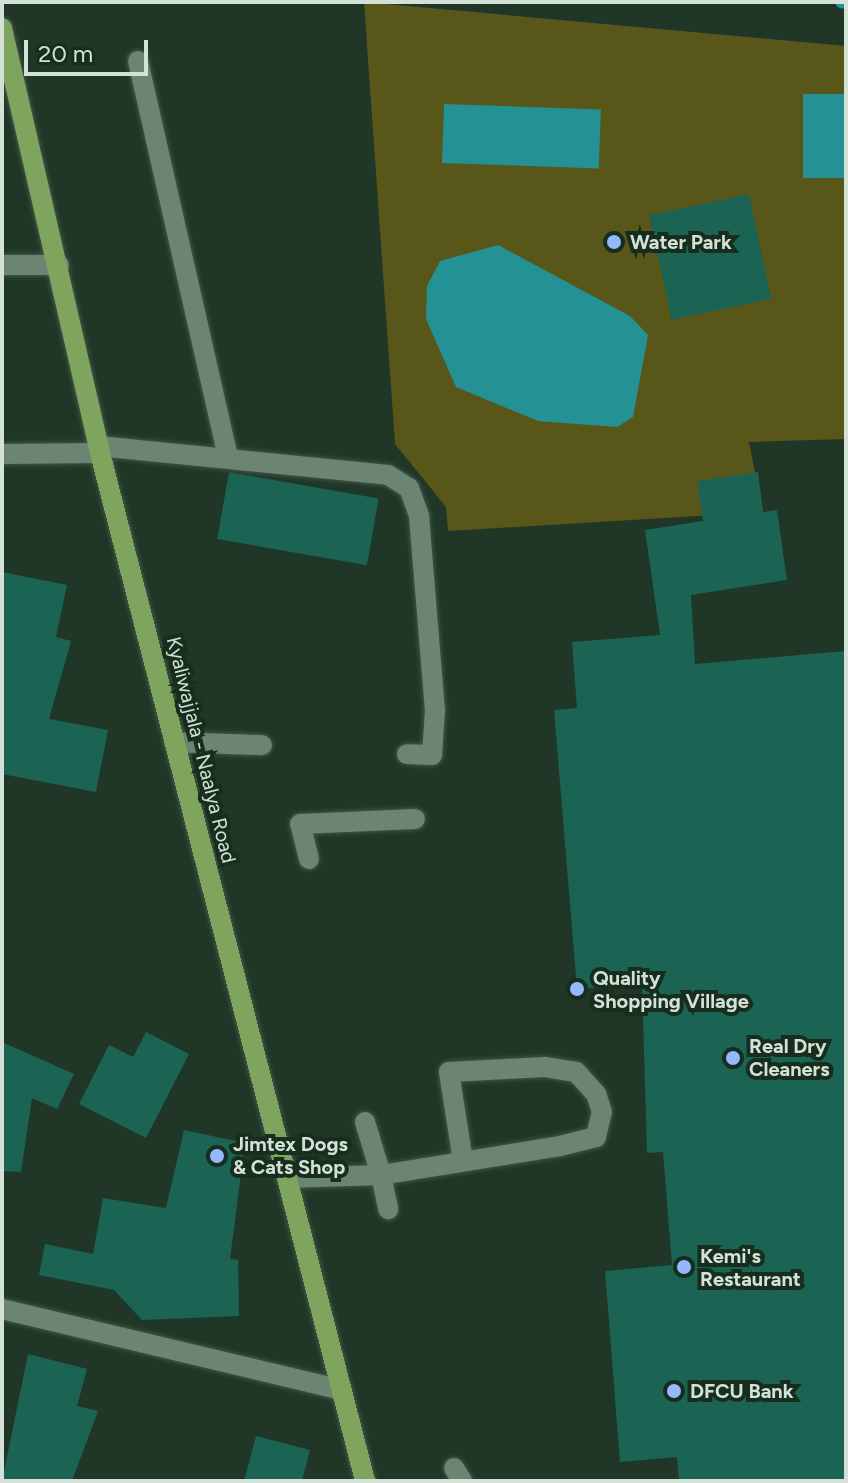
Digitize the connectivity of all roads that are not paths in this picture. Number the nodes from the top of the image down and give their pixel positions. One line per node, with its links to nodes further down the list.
1 (2, 28): 4 (main road, Kyaliwajjala - Naalya Road)
2 (138, 61): 7 (street)
3 (2, 265): 4 (street)
4 (59, 265): 5 (main road, Kyaliwajjala - Naalya Road)
5 (99, 450): 6 (street); 7 (street); 8 (main road, Kyaliwajjala - Naalya Road)
6 (2, 454)
7 (227, 454): 10 (street)
8 (174, 742): 9 (street); 16 (main road, Kyaliwajjala - Naalya Road)
9 (262, 745)
10 (407, 754)
11 (415, 819): 12 (street)
12 (309, 859)
13 (365, 1122): 15 (street)
14 (463, 1161): 14 (street); 15 (street)
15 (381, 1175): 16 (street); 17 (street)
16 (287, 1178): 19 (main road, Kyaliwajjala - Naalya Road)
17 (388, 1209)
18 (2, 1309): 19 (street)
19 (339, 1389): 20 (main road, Kyaliwajjala - Naalya Road)
20 (365, 1481)

